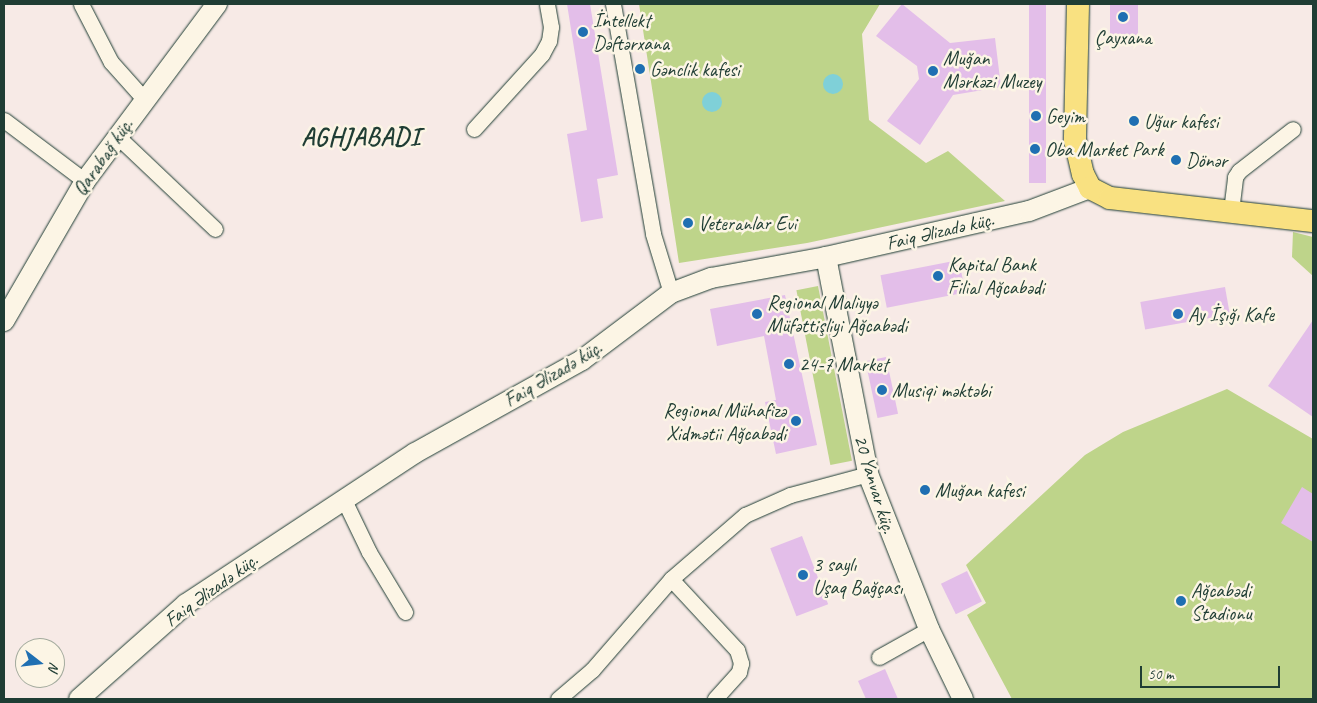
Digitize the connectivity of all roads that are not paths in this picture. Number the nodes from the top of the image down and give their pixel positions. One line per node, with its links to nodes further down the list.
1 (81, 4): 6 (street)
2 (217, 4): 6 (street, Qarabağ küç.)
3 (548, 4): 8 (street)
4 (613, 4): 17 (street)
5 (1078, 4): 12 (main road)
6 (144, 100): 10 (street, Qarabağ küç.)
7 (4, 120): 11 (street)
8 (474, 129)
9 (1293, 130): 13 (street)
10 (117, 136): 11 (street, Qarabağ küç.); 15 (street)
11 (85, 180): 18 (street, Qarabağ küç.)
12 (1090, 188): 13 (main road); 16 (street, Faiq Əlizadə küç.)
13 (1231, 211): 14 (main road)
14 (1313, 222)
15 (215, 228)
16 (826, 257): 17 (street, Faiq Əlizadə küç.); 19 (street, 20 Yanvar küç.)
17 (671, 293): 20 (street, Faiq Əlizadə küç.)
18 (6, 312)
19 (868, 474): 21 (street); 23 (street, 20 Yanvar küç.)
20 (343, 498): 22 (street); 25 (street, Faiq Əlizadə küç.)
21 (671, 579): 26 (street); 27 (street)
22 (406, 612)
23 (929, 630): 24 (street); 28 (street, 20 Yanvar küç.)
24 (880, 657)
25 (79, 699)
26 (558, 699)
27 (715, 699)
28 (963, 699)

